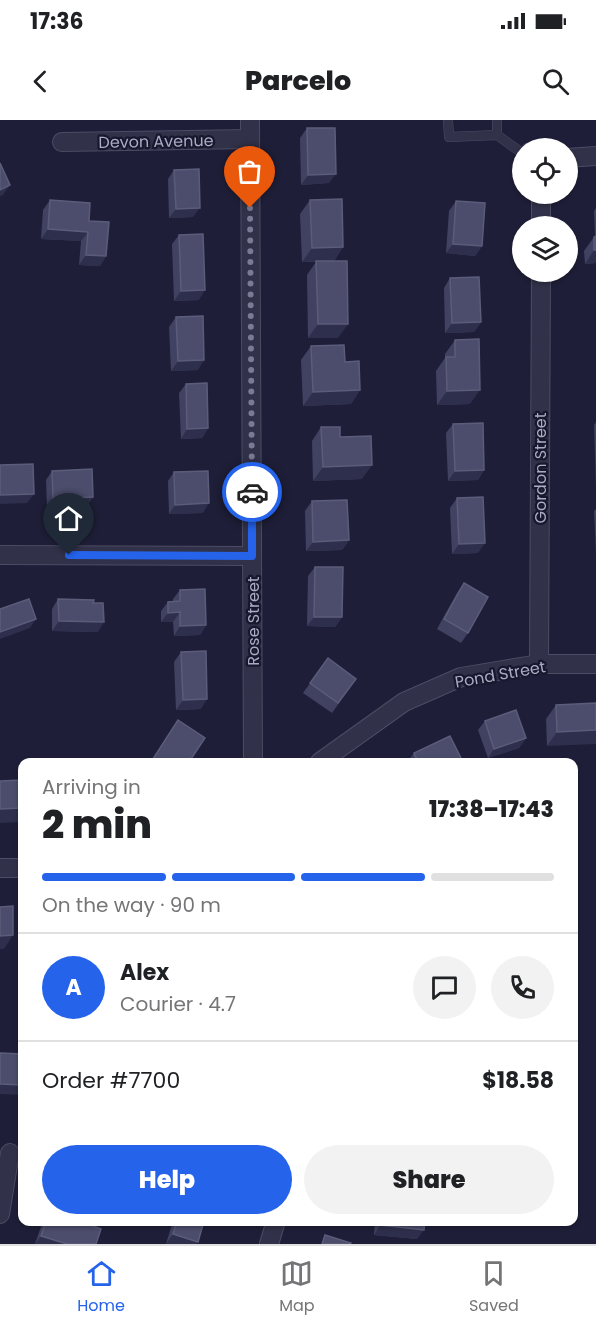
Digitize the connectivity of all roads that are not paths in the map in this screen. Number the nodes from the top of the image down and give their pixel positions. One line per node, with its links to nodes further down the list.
1 (250, 120): 5 (street, Rose Street)
2 (448, 120): 4 (lane)
3 (497, 120): 4 (lane)
4 (497, 135): 7 (lane)
5 (250, 139): 6 (street, Devon Avenue); 12 (street, Rose Street)
6 (62, 142)
7 (512, 146)
8 (596, 156): 9 (street)
9 (578, 157)
10 (540, 282): 13 (street, Gordon Street)
11 (0, 555): 12 (street)
12 (252, 556): 15 (street, Rose Street)
13 (539, 664): 14 (street, Pond Street); 16 (street, Pond Street)
14 (596, 664)
15 (254, 758)
16 (326, 758)
17 (0, 868): 18 (street)
18 (18, 868)
19 (10, 1153): 20 (street)
20 (0, 1214)
21 (274, 1226): 22 (street)
22 (269, 1244)

